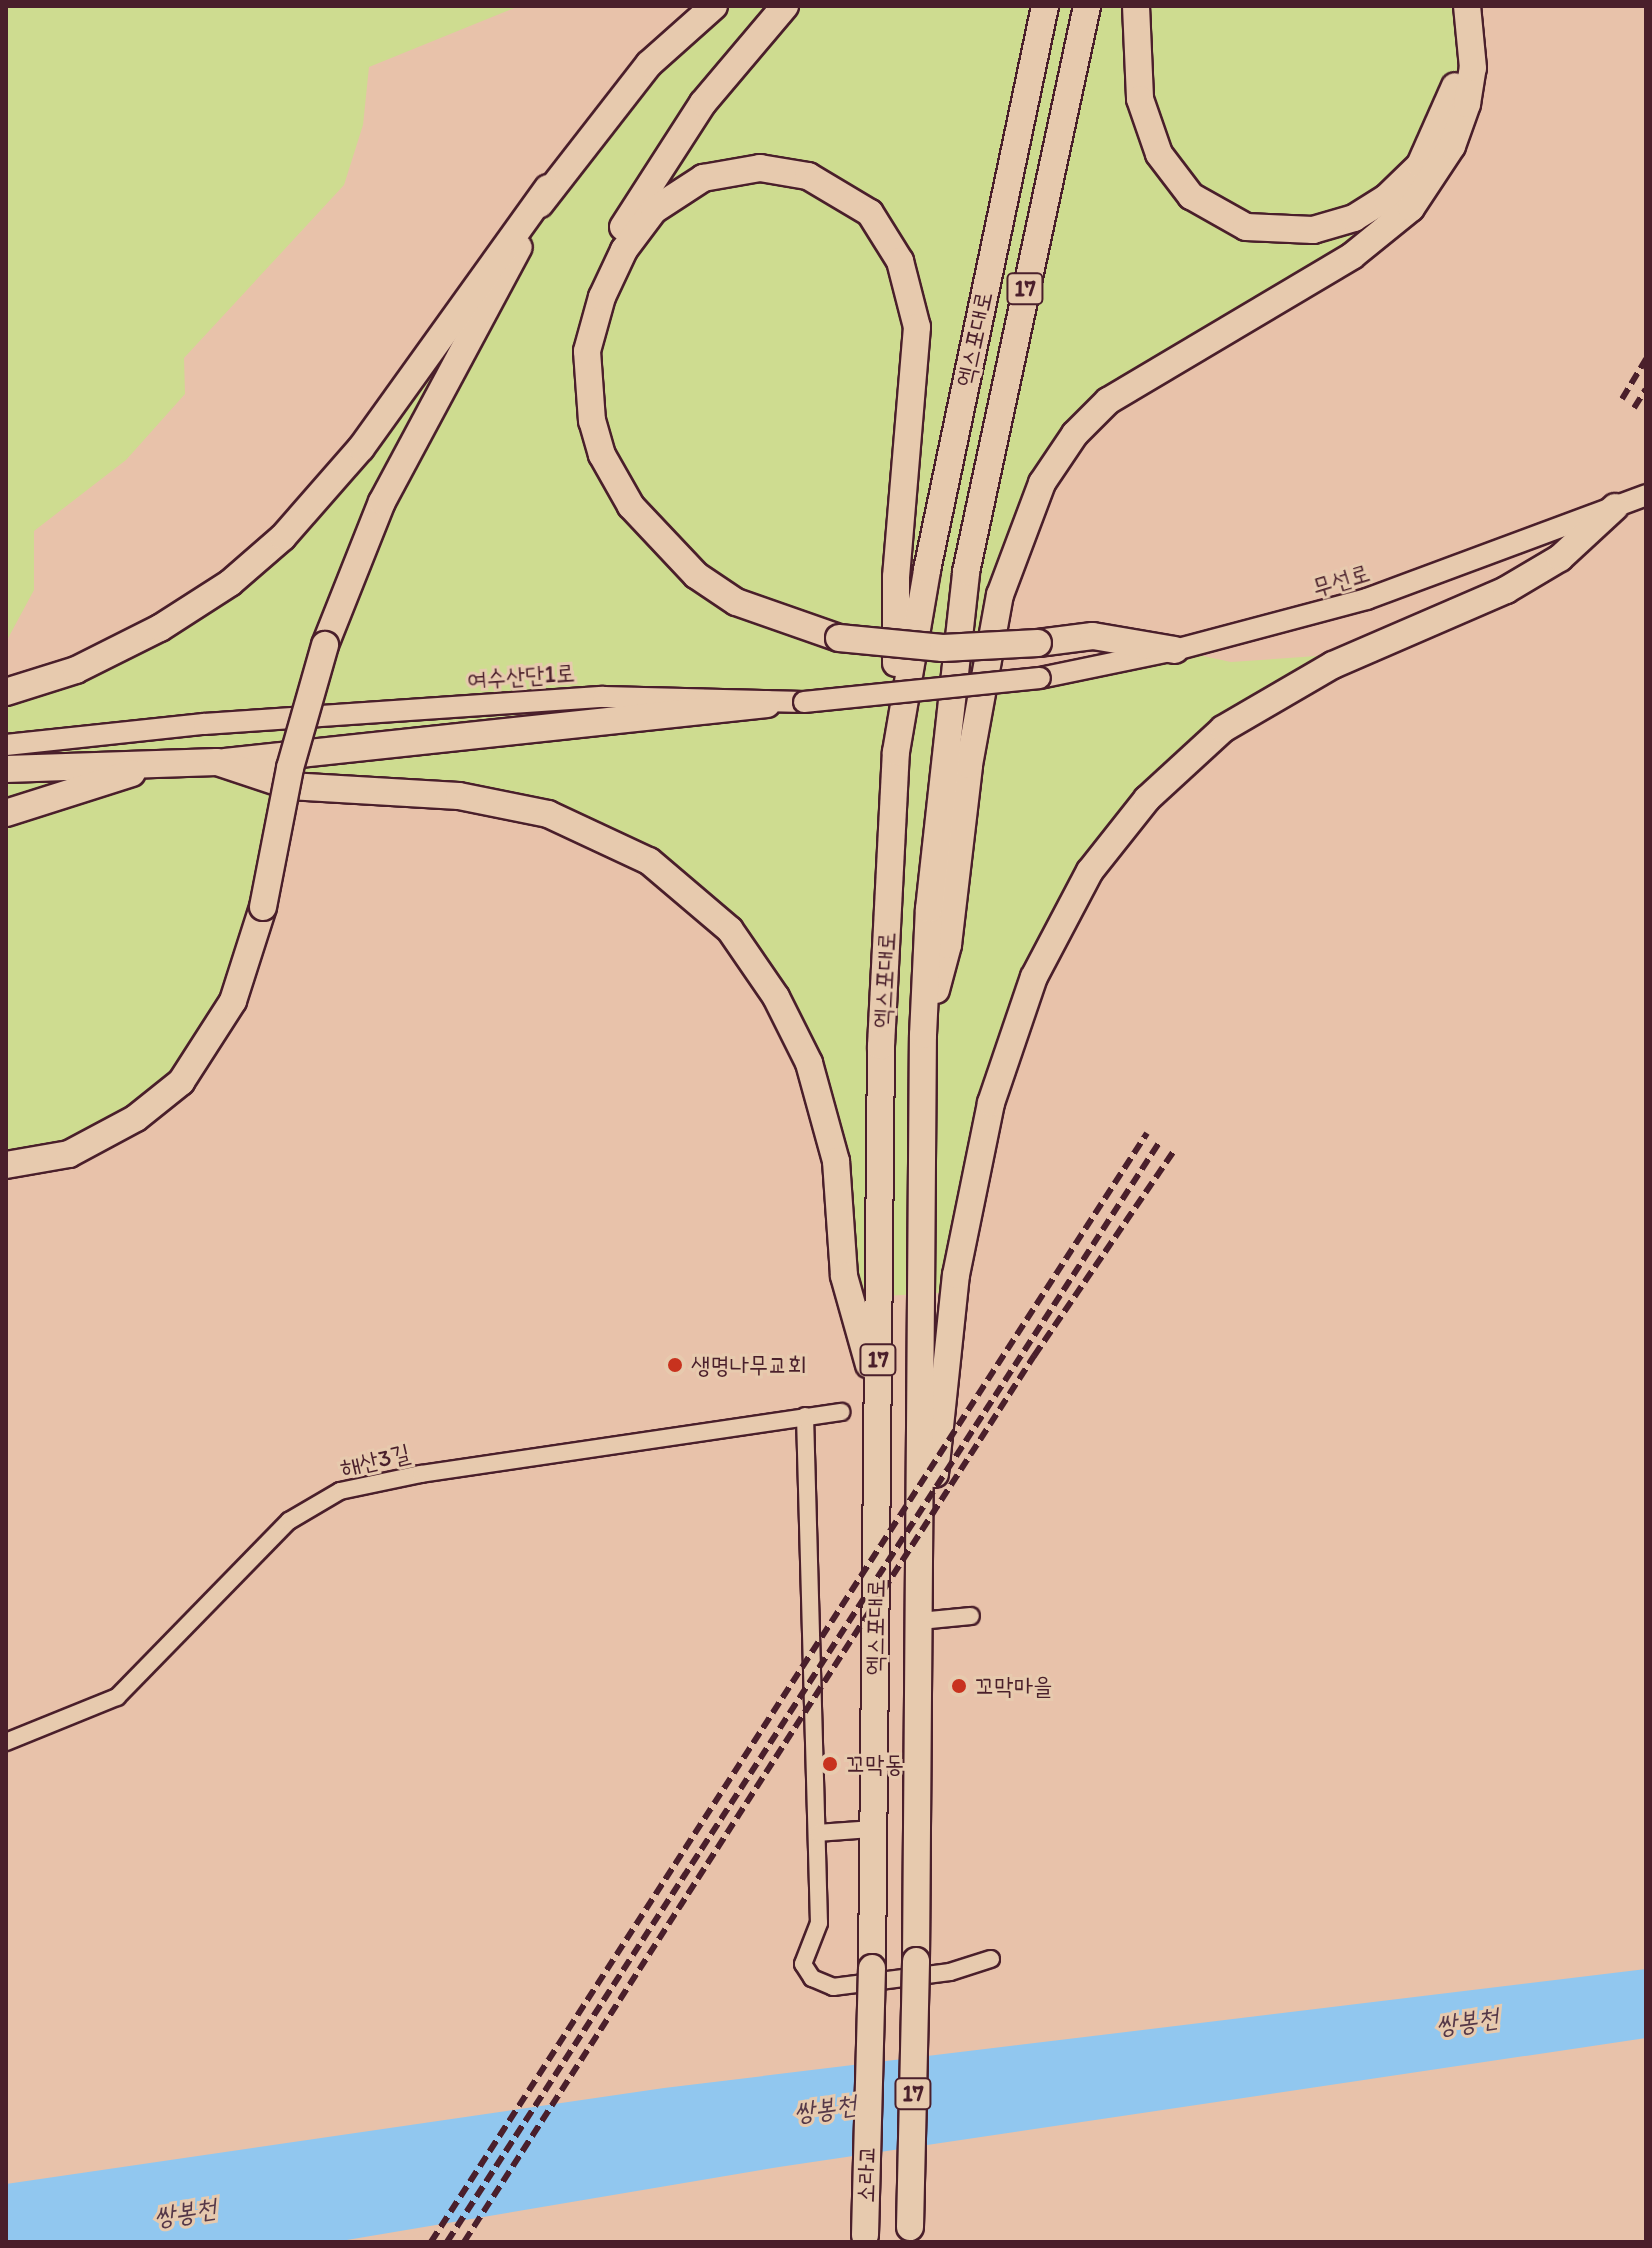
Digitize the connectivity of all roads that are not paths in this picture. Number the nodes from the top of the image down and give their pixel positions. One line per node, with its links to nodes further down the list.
1 (697, 6): 9 (highway)
2 (714, 6): 9 (highway)
3 (785, 6): 11 (highway)
4 (1045, 6): 19 (highway, 엑스포대로 / 17)
5 (1087, 6): 24 (highway, 엑스포대로 / 17)
6 (1136, 6): 8 (highway)
7 (1467, 6): 8 (highway)
8 (1471, 32): 24 (highway)
9 (649, 64): 10 (highway)
10 (548, 188): 16 (highway); 25 (highway, bridge)
11 (587, 351): 14 (highway, bridge); 19 (highway)
12 (1646, 495): 13 (street, 무선로)
13 (1615, 507): 14 (street, 무선로); 32 (highway)
14 (1175, 650): 15 (street, 무선로)
15 (1040, 678): 17 (street, 여수산단1로, bridge)
16 (6, 692)
17 (767, 704): 18 (street, 여수산단1로); 20 (highway)
18 (6, 745)
19 (896, 752): 28 (highway, 엑스포대로 / 17)
20 (217, 762): 21 (highway); 28 (highway)
21 (147, 767): 22 (highway); 23 (highway)
22 (6, 769)
23 (6, 813)
24 (923, 1035): 32 (highway, 엑스포대로 / 17)
25 (101, 1137): 26 (highway); 27 (highway)
26 (6, 1147)
27 (6, 1165)
28 (877, 1393): 34 (highway, 엑스포대로 / 17)
29 (841, 1412): 30 (street, 해산3길)
30 (805, 1416): 33 (street, 해산3길); 35 (street)
31 (971, 1616): 32 (street)
32 (920, 1621): 37 (highway, 엑스포대로 / 17)
33 (6, 1742)
34 (873, 1829): 35 (street); 38 (highway, 엑스포대로 / 17)
35 (818, 1833): 36 (street)
36 (991, 1959)
37 (916, 1961): 39 (highway, 소라교 / 17, bridge)
38 (872, 1968): 40 (highway, 소라교 / 17, bridge)
39 (910, 2237)
40 (865, 2240)

